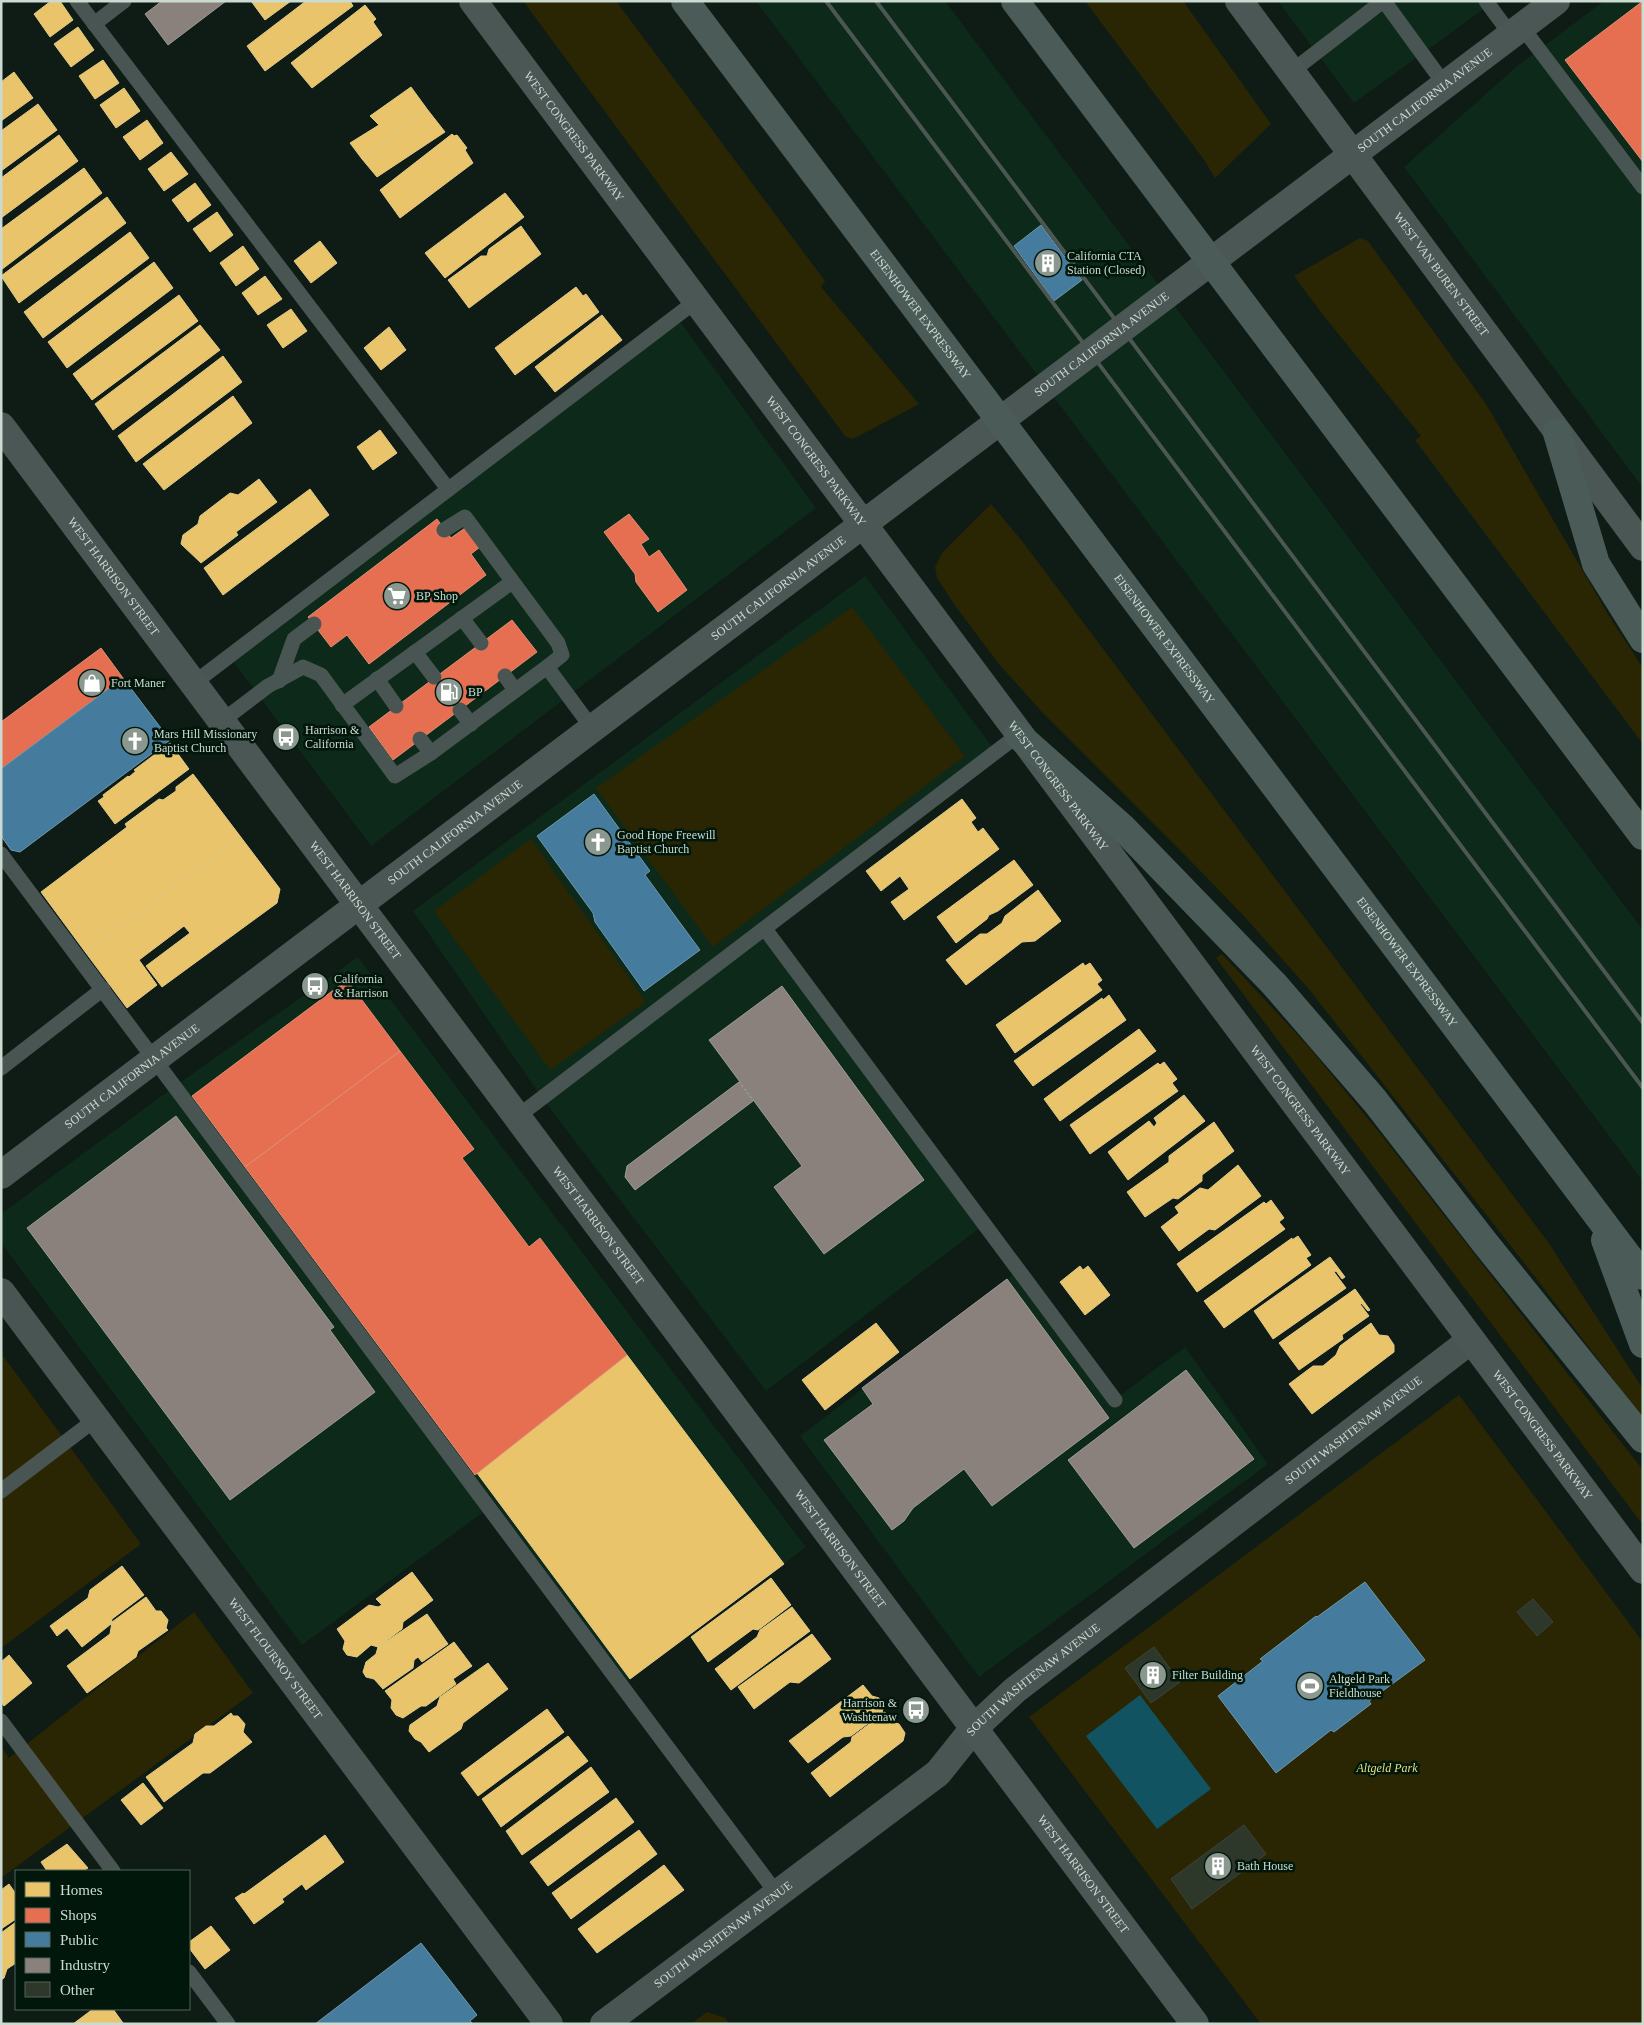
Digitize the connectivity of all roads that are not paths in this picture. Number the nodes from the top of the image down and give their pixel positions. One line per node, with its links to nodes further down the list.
1 (77, 1): 10 (lane)
2 (124, 1): 10 (lane)
3 (473, 1): 16 (street, WEST CONGRESS PARKWAY)
4 (685, 1): 54 (highway, EISENHOWER EXPRESSWAY)
5 (1015, 1): 45 (highway)
6 (1239, 1): 12 (street, WEST VAN BUREN STREET)
7 (1383, 1): 12 (lane); 13 (lane)
8 (1486, 1): 11 (lane)
9 (1556, 1): 11 (street, SOUTH CALIFORNIA AVENUE)
10 (94, 24): 19 (lane)
11 (1516, 31): 13 (street, SOUTH CALIFORNIA AVENUE); 15 (lane)
12 (1291, 72): 14 (street, WEST VAN BUREN STREET)
13 (1444, 85): 14 (street, SOUTH CALIFORNIA AVENUE)
14 (1353, 155): 18 (street, WEST VAN BUREN STREET); 20 (street, SOUTH CALIFORNIA AVENUE)
15 (1643, 187)
16 (696, 301): 19 (lane); 20 (street, WEST CONGRESS PARKWAY)
17 (1, 426): 34 (street, WEST HARRISON STREET)
18 (1557, 433): 22 (street, WEST VAN BUREN STREET); 26 (highway)
19 (448, 489): 34 (lane)
20 (862, 524): 41 (street, SOUTH CALIFORNIA AVENUE); 42 (street, WEST CONGRESS PARKWAY)
21 (444, 530): 23 (lane)
22 (1643, 547)
23 (512, 582): 24 (lane); 29 (lane)
24 (462, 618): 27 (lane); 28 (lane)
25 (314, 624): 33 (lane)
26 (1643, 639)
27 (481, 643)
28 (415, 652): 31 (lane); 32 (lane)
29 (547, 667): 35 (lane); 41 (lane)
30 (505, 676): 35 (lane)
31 (434, 677)
32 (377, 679): 36 (lane); 37 (lane)
33 (278, 681): 36 (lane); 39 (lane)
34 (194, 683): 39 (street, WEST HARRISON STREET)
35 (515, 690): 40 (lane)
36 (342, 705): 44 (lane)
37 (396, 706)
38 (460, 710): 40 (lane)
39 (222, 721): 47 (street, WEST HARRISON STREET)
40 (471, 724): 44 (lane)
41 (592, 728): 47 (street, SOUTH CALIFORNIA AVENUE)
42 (1018, 735): 48 (lane); 57 (street, WEST CONGRESS PARKWAY); 61 (highway)
43 (420, 739): 44 (lane)
44 (432, 753)
45 (1640, 832)
46 (1, 854): 49 (lane)
47 (359, 905): 50 (street, SOUTH CALIFORNIA AVENUE); 52 (street, WEST HARRISON STREET)
48 (765, 929): 52 (lane); 59 (lane)
49 (102, 989): 50 (lane); 51 (lane)
50 (155, 1059): 53 (street, SOUTH CALIFORNIA AVENUE); 67 (lane)
51 (1, 1068)
52 (517, 1117): 65 (street, WEST HARRISON STREET)
53 (1, 1175)
54 (1595, 1212): 55 (highway, EISENHOWER EXPRESSWAY); 58 (highway)
55 (1643, 1276)
56 (1, 1292): 60 (street, WEST FLOURNOY STREET)
57 (1471, 1340): 63 (street, WEST CONGRESS PARKWAY); 65 (street, SOUTH WASHTENAW AVENUE)
58 (1643, 1344)
59 (1115, 1400)
60 (96, 1419): 62 (lane); 70 (street, WEST FLOURNOY STREET)
61 (1643, 1439)
62 (1, 1491)
63 (1643, 1570)
64 (1, 1721): 66 (lane)
65 (974, 1728): 67 (street, SOUTH WASHTENAW AVENUE); 72 (street, WEST HARRISON STREET)
66 (113, 1870)
67 (777, 1894): 71 (street, SOUTH WASHTENAW AVENUE)
68 (190, 1973): 69 (lane)
69 (228, 2024)
70 (549, 2024)
71 (604, 2024)
72 (1195, 2024)

